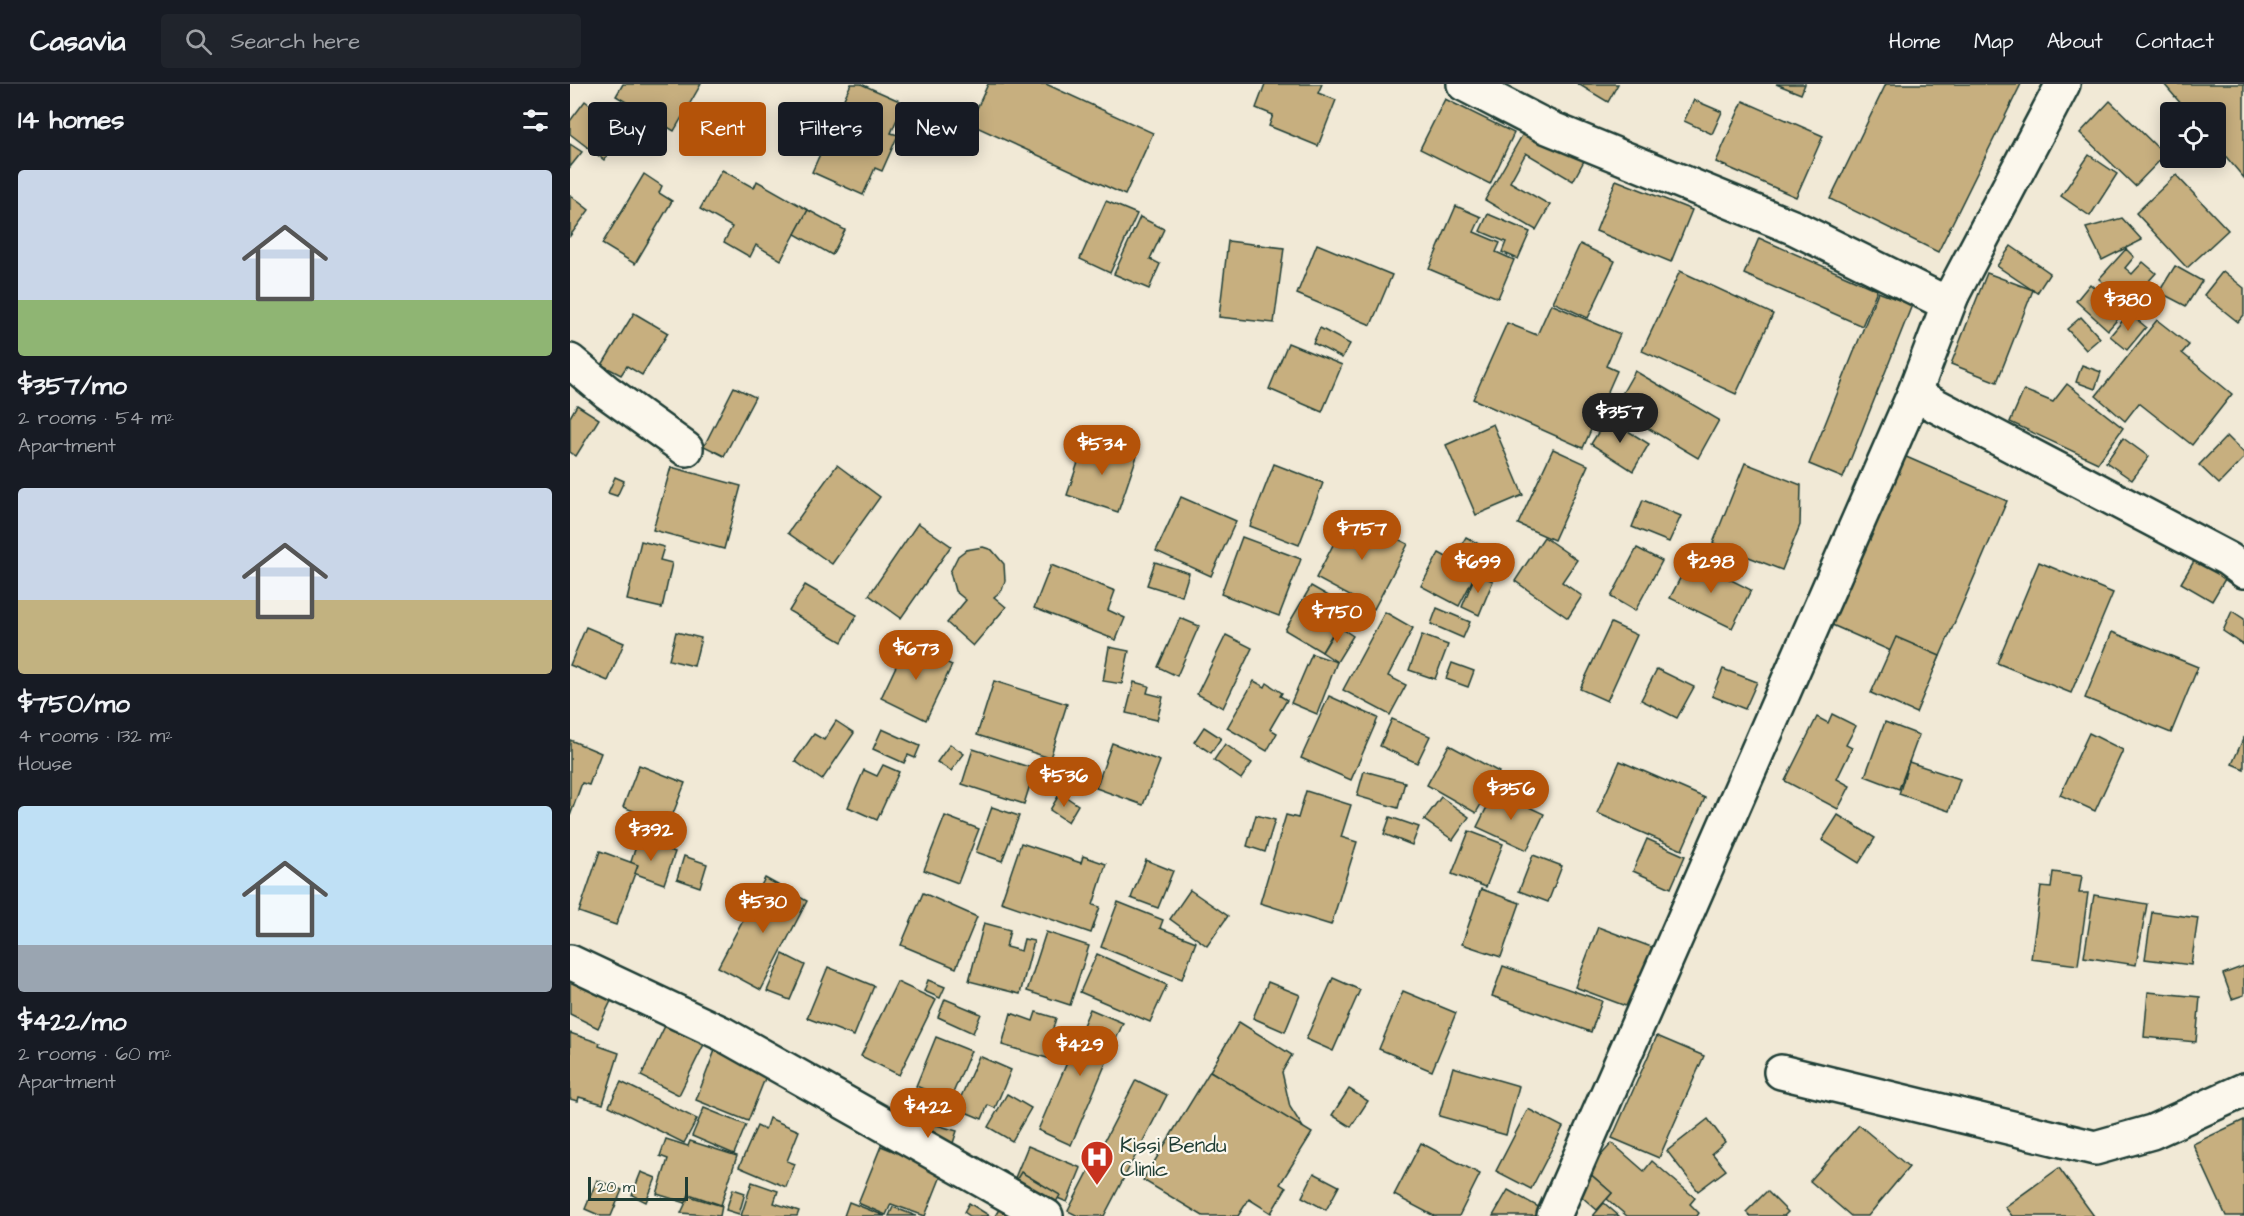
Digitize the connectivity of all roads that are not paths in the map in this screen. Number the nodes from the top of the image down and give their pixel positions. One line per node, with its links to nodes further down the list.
1 (1464, 84): 3 (street)
2 (2063, 84): 3 (street)
3 (1952, 295): 5 (street)
4 (570, 361): 6 (street)
5 (1914, 394): 7 (street); 12 (street)
6 (686, 449)
7 (2244, 571)
8 (570, 962): 11 (street)
9 (1781, 1072): 10 (street)
10 (2244, 1090)
11 (1046, 1216)
12 (1554, 1216)

